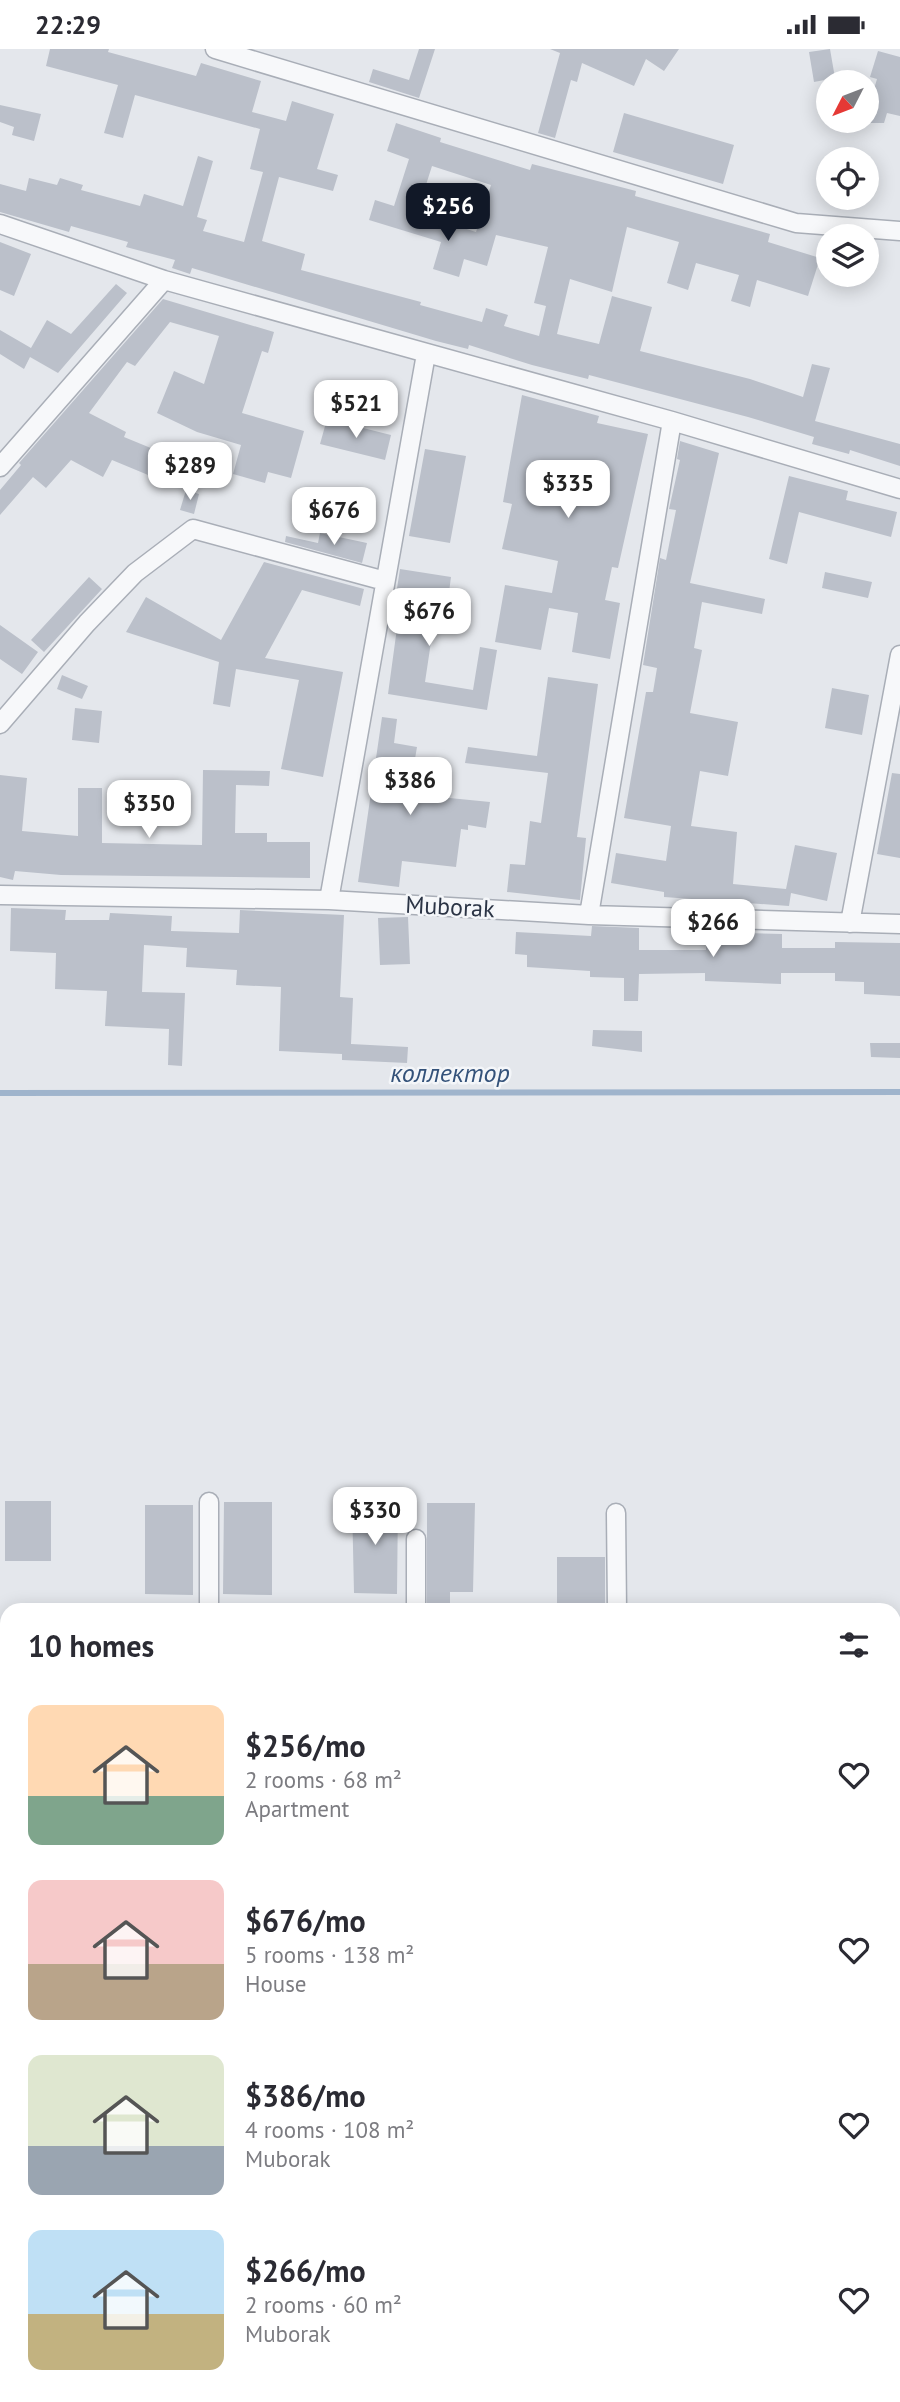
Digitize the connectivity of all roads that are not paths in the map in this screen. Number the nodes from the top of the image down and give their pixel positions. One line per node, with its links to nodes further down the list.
1 (215, 49): 3 (street)
2 (0, 224): 4 (street)
3 (900, 231)
4 (164, 280): 5 (street); 7 (street)
5 (426, 354): 6 (street); 9 (street)
6 (672, 422): 8 (street); 14 (street)
7 (0, 467)
8 (900, 489)
9 (385, 581): 11 (street); 13 (street)
10 (900, 655): 15 (street)
11 (0, 724)
12 (0, 895): 13 (street, Muborak)
13 (329, 900): 14 (street, Muborak)
14 (589, 915): 15 (street, Muborak)
15 (850, 923): 16 (street, Muborak)
16 (900, 924)
17 (209, 1503): 20 (street)
18 (616, 1513): 22 (street)
19 (416, 1539): 21 (street)
20 (209, 1603)
21 (416, 1603)
22 (617, 1603)

